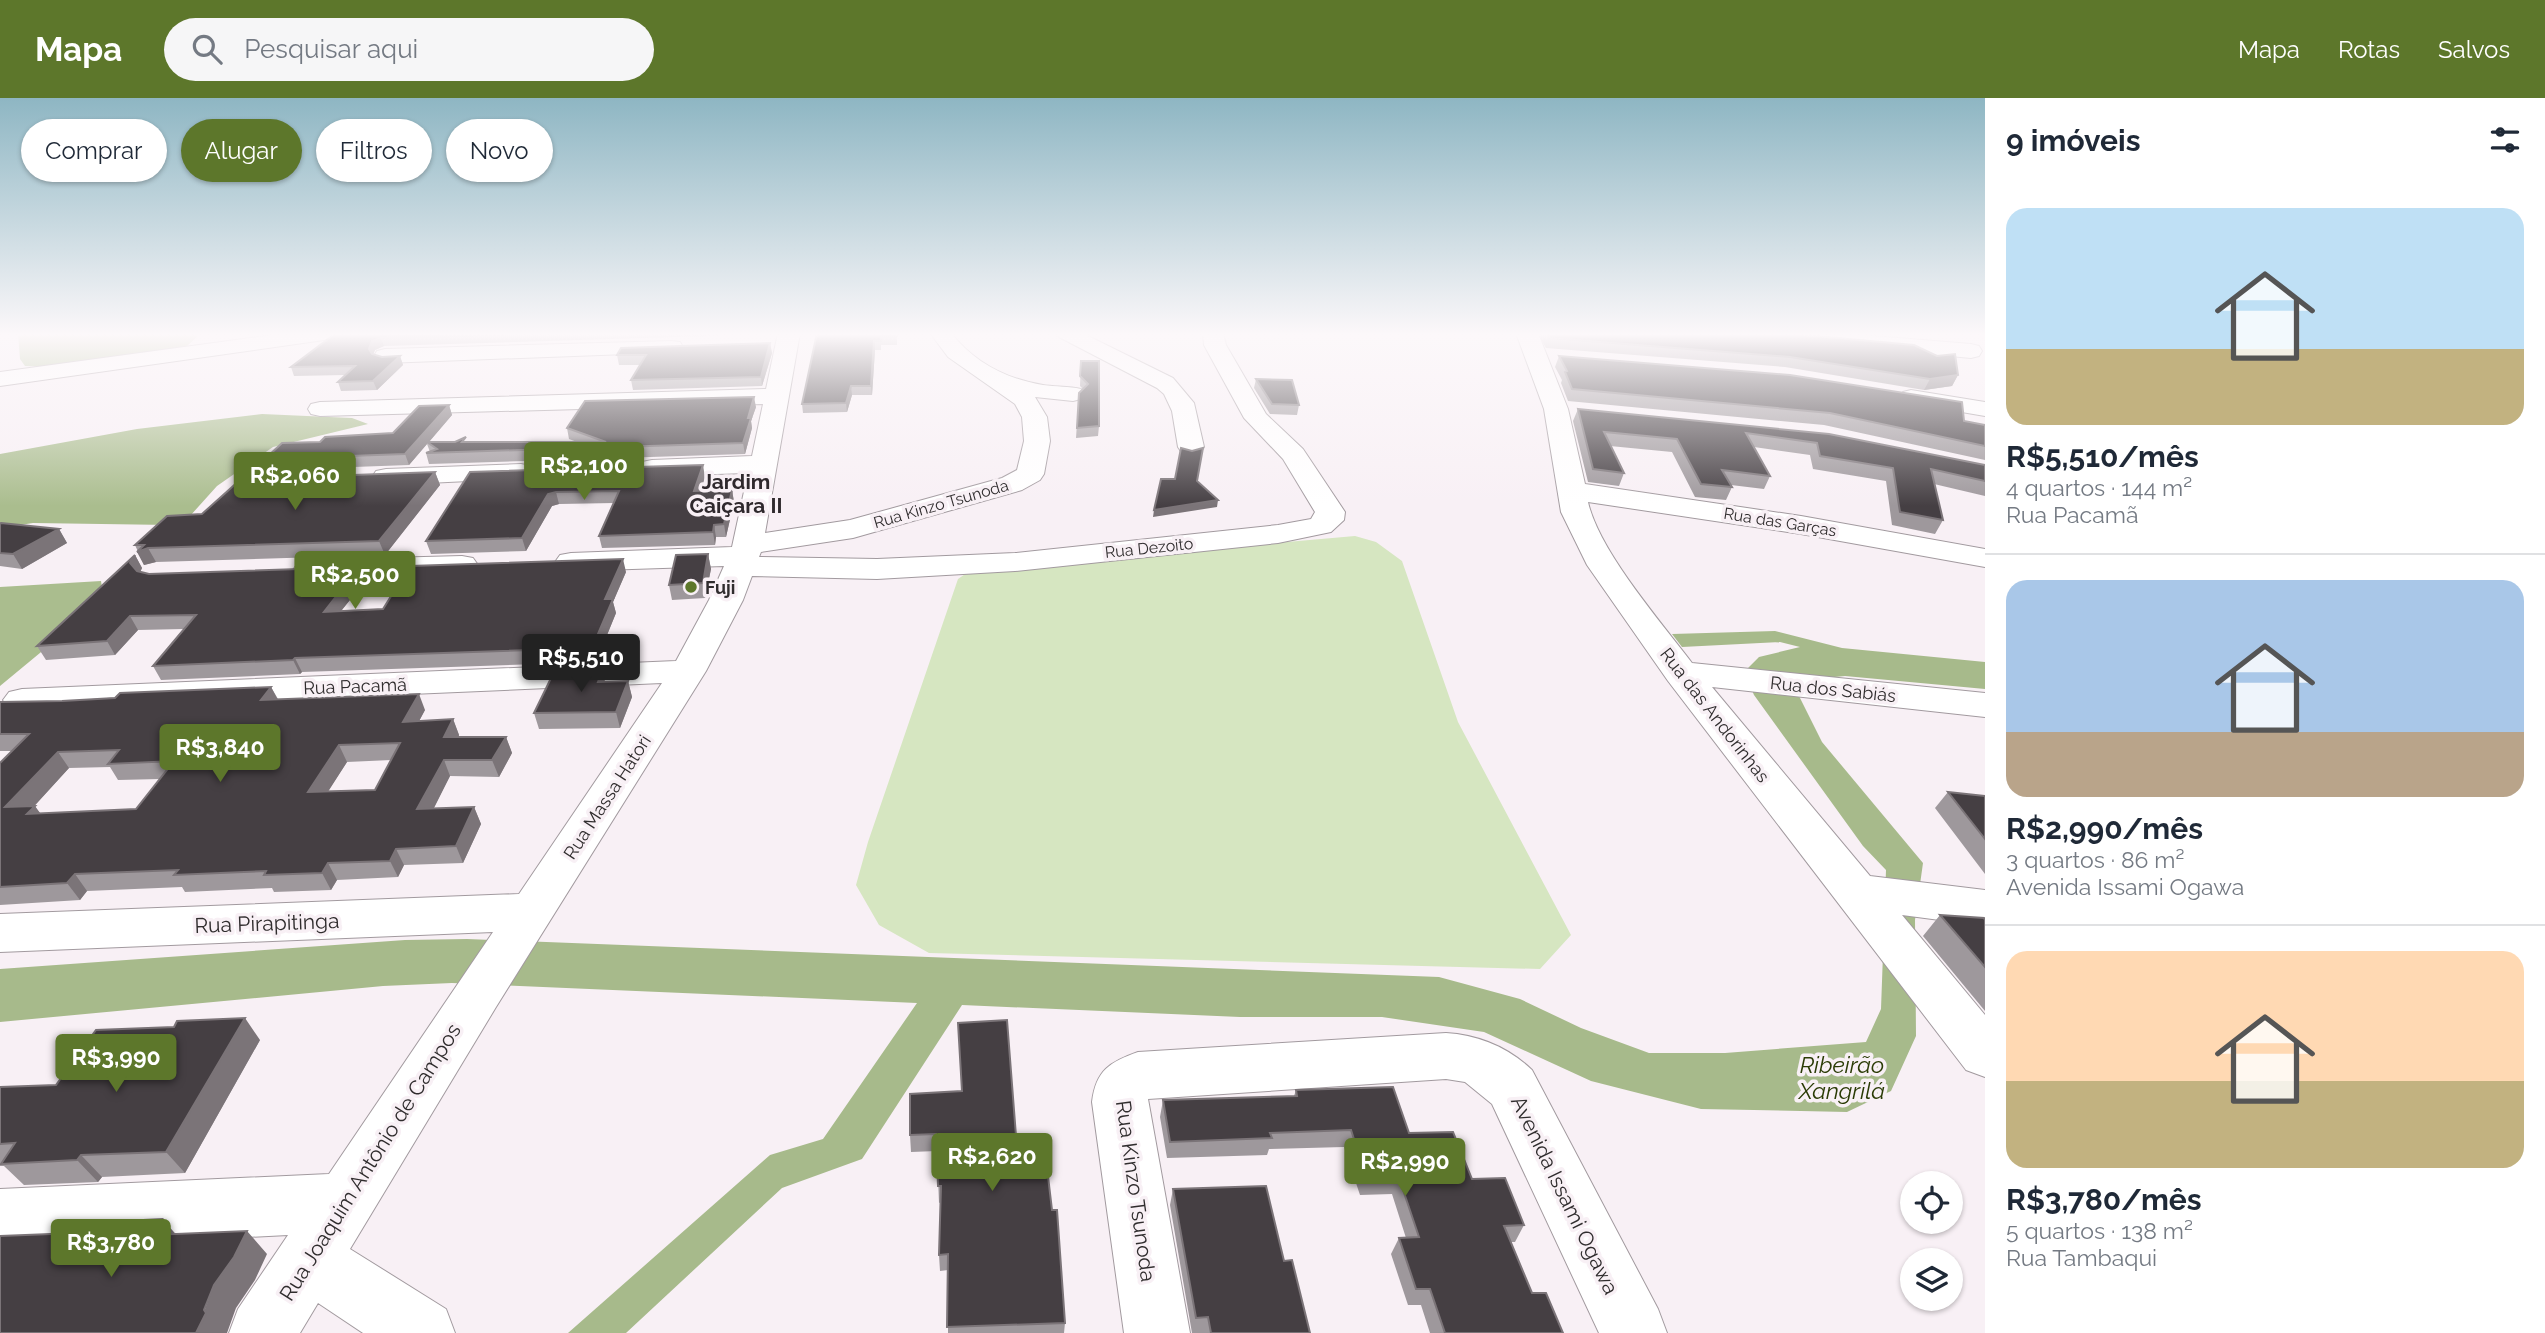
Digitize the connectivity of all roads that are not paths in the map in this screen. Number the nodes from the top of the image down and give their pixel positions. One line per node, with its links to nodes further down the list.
1 (776, 391): 9 (street, Rua Massa Hatori)
2 (1013, 391): 20 (street, Rua Kinzo Tsunoda)
3 (1038, 391): 7 (street)
4 (1175, 391): 14 (street)
5 (1241, 391): 20 (street, Rua Dezoito)
6 (1549, 391): 11 (street, Rua das Andorinhas)
7 (1073, 394)
8 (1892, 394): 10 (street)
9 (776, 396): 12 (street); 15 (street, Rua Massa Hatori)
10 (1985, 408)
11 (1556, 409): 13 (street); 19 (street, Rua das Andorinhas)
12 (320, 410)
13 (1584, 412)
14 (1191, 447)
15 (765, 464): 16 (street); 20 (street, Rua Massa Hatori)
16 (628, 468)
17 (547, 471): 18 (street)
18 (355, 478)
19 (1574, 491): 21 (street, Rua das Garças); 26 (street, Rua das Andorinhas)
20 (744, 556): 22 (street); 25 (street, Rua Massa Hatori)
21 (1985, 558)
22 (544, 562)
23 (488, 564): 24 (street)
24 (281, 571)
25 (688, 671): 27 (street, Rua Pacamã); 31 (street, Rua Massa Hatori)
26 (1681, 673): 28 (street, Rua dos Sabiás); 29 (street, Rua das Andorinhas)
27 (22, 700)
28 (1985, 705)
29 (1855, 892): 30 (street); 34 (street, Rua das Andorinhas)
30 (1985, 908)
31 (523, 925): 32 (street, Rua Pirapitinga); 33 (street, Rua Massa Hatori)
32 (0, 933)
33 (478, 992): 36 (street, Rua Joaquim Antônio de Campos)
34 (1985, 1054)
35 (1156, 1074): 41 (street, Rua Kinzo Tsunoda); 42 (street, Avenida Issami Ogawa)
36 (346, 1203): 37 (street); 38 (street, Rua Joaquim Antônio de Campos)
37 (0, 1219)
38 (309, 1260): 39 (street, Rua Joaquim Antônio de Campos); 40 (street)
39 (262, 1333)
40 (422, 1333)
41 (1157, 1333)
42 (1634, 1333)

